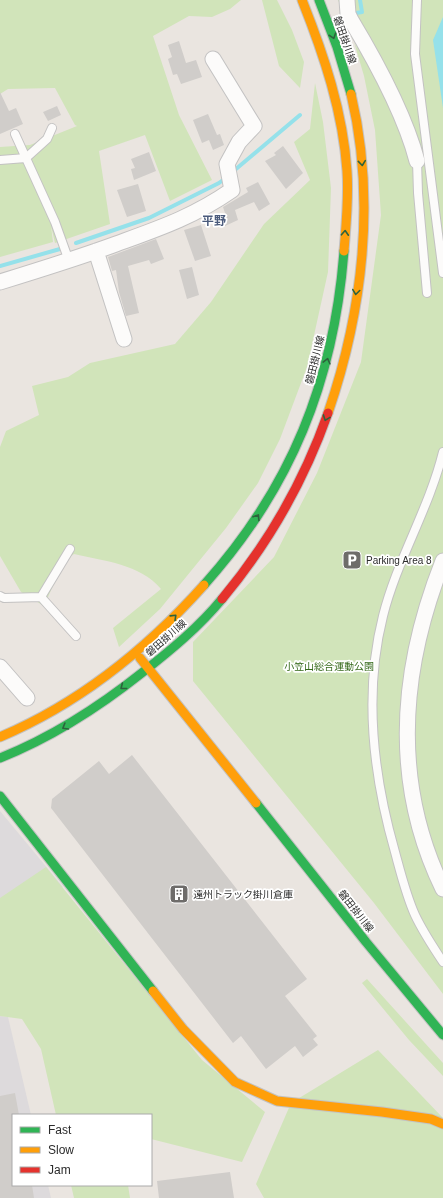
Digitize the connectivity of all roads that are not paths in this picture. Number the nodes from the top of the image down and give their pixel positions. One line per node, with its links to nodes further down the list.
1 (302, 0): 23 (main road, 磐田掛川線, one-way to 1)
2 (319, 0): 25 (main road, 磐田掛川線, one-way to 25)
3 (347, 0): 10 (street)
4 (417, 0): 13 (lane)
5 (213, 60): 11 (street)
6 (52, 128): 8 (lane)
7 (15, 134): 8 (lane)
8 (26, 158): 9 (lane); 12 (lane)
9 (0, 160)
10 (418, 161): 15 (lane)
11 (96, 251): 12 (street); 16 (street)
12 (69, 260): 14 (street)
13 (443, 274)
14 (0, 282)
15 (427, 293)
16 (124, 340)
17 (443, 452): 31 (lane)
18 (70, 549): 21 (lane)
19 (443, 561): 30 (street)
20 (0, 596): 21 (lane)
21 (41, 597): 22 (lane)
22 (76, 636)
23 (136, 654): 25 (main road, 磐田掛川線); 27 (main road)
24 (0, 667): 26 (street)
25 (148, 668): 28 (main road, one-way to 28); 32 (main road, 磐田掛川線)
26 (27, 698)
27 (0, 737)
28 (0, 758)
29 (0, 796): 33 (main road)
30 (443, 890)
31 (443, 962)
32 (443, 1036)
33 (443, 1124)

